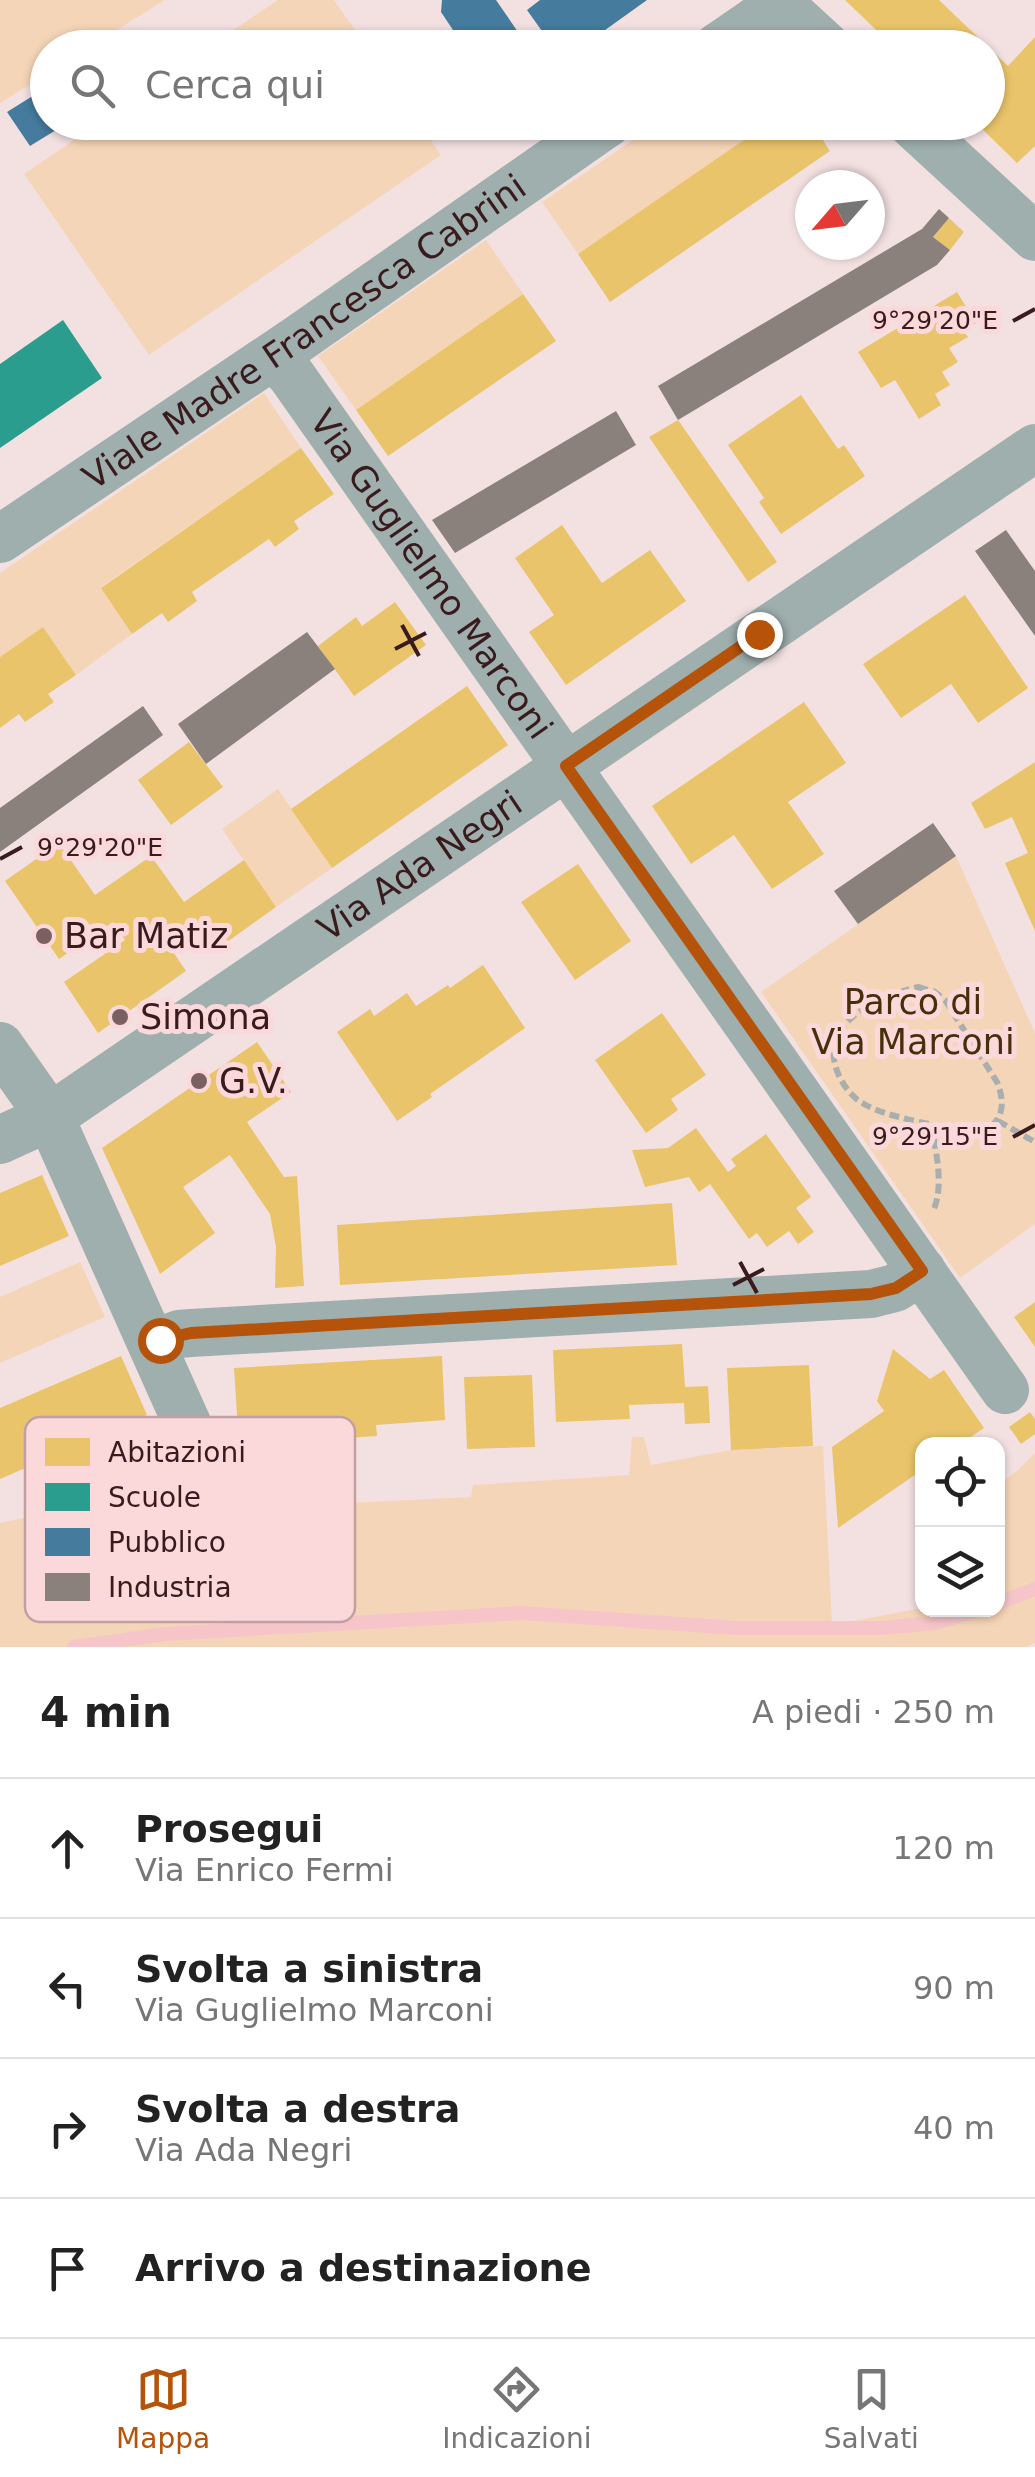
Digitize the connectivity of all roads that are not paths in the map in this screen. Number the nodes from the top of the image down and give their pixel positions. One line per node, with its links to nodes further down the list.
1 (778, 2): 2 (street); 3 (street)
2 (740, 30)
3 (808, 30)
4 (582, 140): 7 (street, Viale Madre Francesca Cabrini)
5 (932, 140): 6 (street)
6 (1029, 219)
7 (260, 364): 9 (street, Viale Madre Francesca Cabrini); 10 (street, Via Guglielmo Marconi)
8 (1035, 448): 10 (street, Via Ada Negri)
9 (0, 539)
10 (566, 766): 12 (street, Via Ada Negri); 14 (street, Via Guglielmo Marconi)
11 (0, 1046): 12 (street)
12 (50, 1118): 13 (street, Via Ada Negri); 15 (street)
13 (0, 1140)
14 (911, 1256): 15 (street); 16 (street, Via Guglielmo Marconi)
15 (152, 1344): 17 (street)
16 (1005, 1390)
17 (184, 1417)

